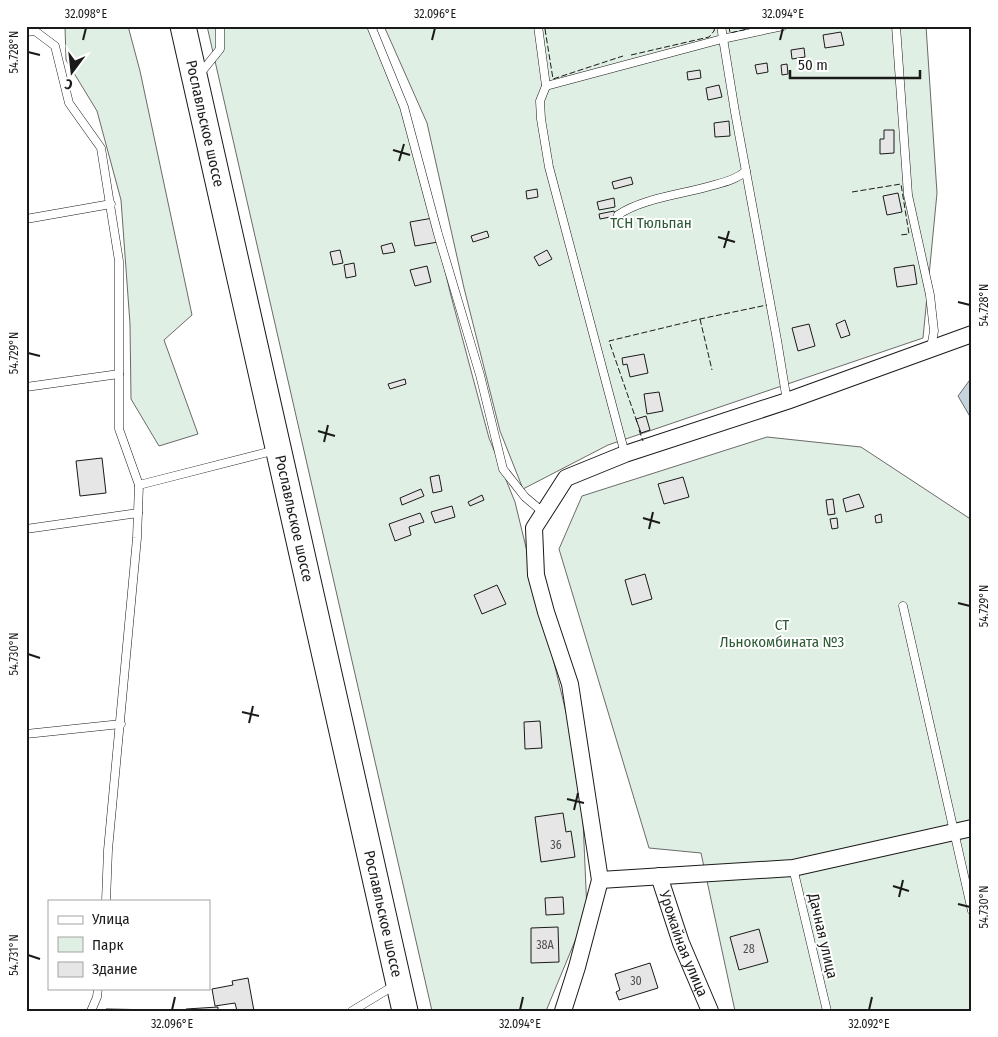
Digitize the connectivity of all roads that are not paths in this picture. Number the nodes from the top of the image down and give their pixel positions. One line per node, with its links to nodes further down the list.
1 (183, 26): 10 (main road, Рославльское шоссе)
2 (220, 26): 10 (lane)
3 (371, 26): 25 (lane)
4 (538, 26): 11 (lane)
5 (721, 26): 9 (lane)
6 (782, 26): 9 (lane)
7 (896, 26): 17 (lane)
8 (26, 32): 13 (lane)
9 (722, 39): 11 (lane); 12 (lane)
10 (195, 80): 21 (main road, Рославльское шоссе)
11 (546, 86): 22 (lane)
12 (746, 172): 14 (lane); 20 (lane)
13 (111, 204): 15 (lane); 18 (lane)
14 (618, 215)
15 (26, 219)
16 (972, 334): 17 (street)
17 (931, 350): 20 (street)
18 (119, 374): 19 (lane); 23 (lane)
19 (26, 387)
20 (787, 401): 22 (street)
21 (278, 449): 23 (lane); 37 (main road, Рославльское шоссе)
22 (624, 454): 25 (street)
23 (139, 484): 24 (lane)
24 (138, 513): 26 (lane); 28 (lane)
25 (544, 513): 34 (street)
26 (26, 529)
27 (903, 606): 31 (lane)
28 (121, 724): 29 (lane); 35 (lane)
29 (26, 734)
30 (972, 828): 31 (street)
31 (954, 832): 32 (street); 36 (lane)
32 (793, 868): 33 (street); 44 (lane, Дачная улица)
33 (659, 876): 34 (street); 43 (street, Урожайная улица)
34 (600, 880): 42 (street)
35 (106, 900)
36 (972, 911)
37 (399, 983): 40 (lane); 41 (main road, Рославльское шоссе)
38 (98, 990): 39 (lane)
39 (91, 1011)
40 (352, 1011)
41 (405, 1011)
42 (564, 1011)
43 (710, 1011)
44 (826, 1011)

